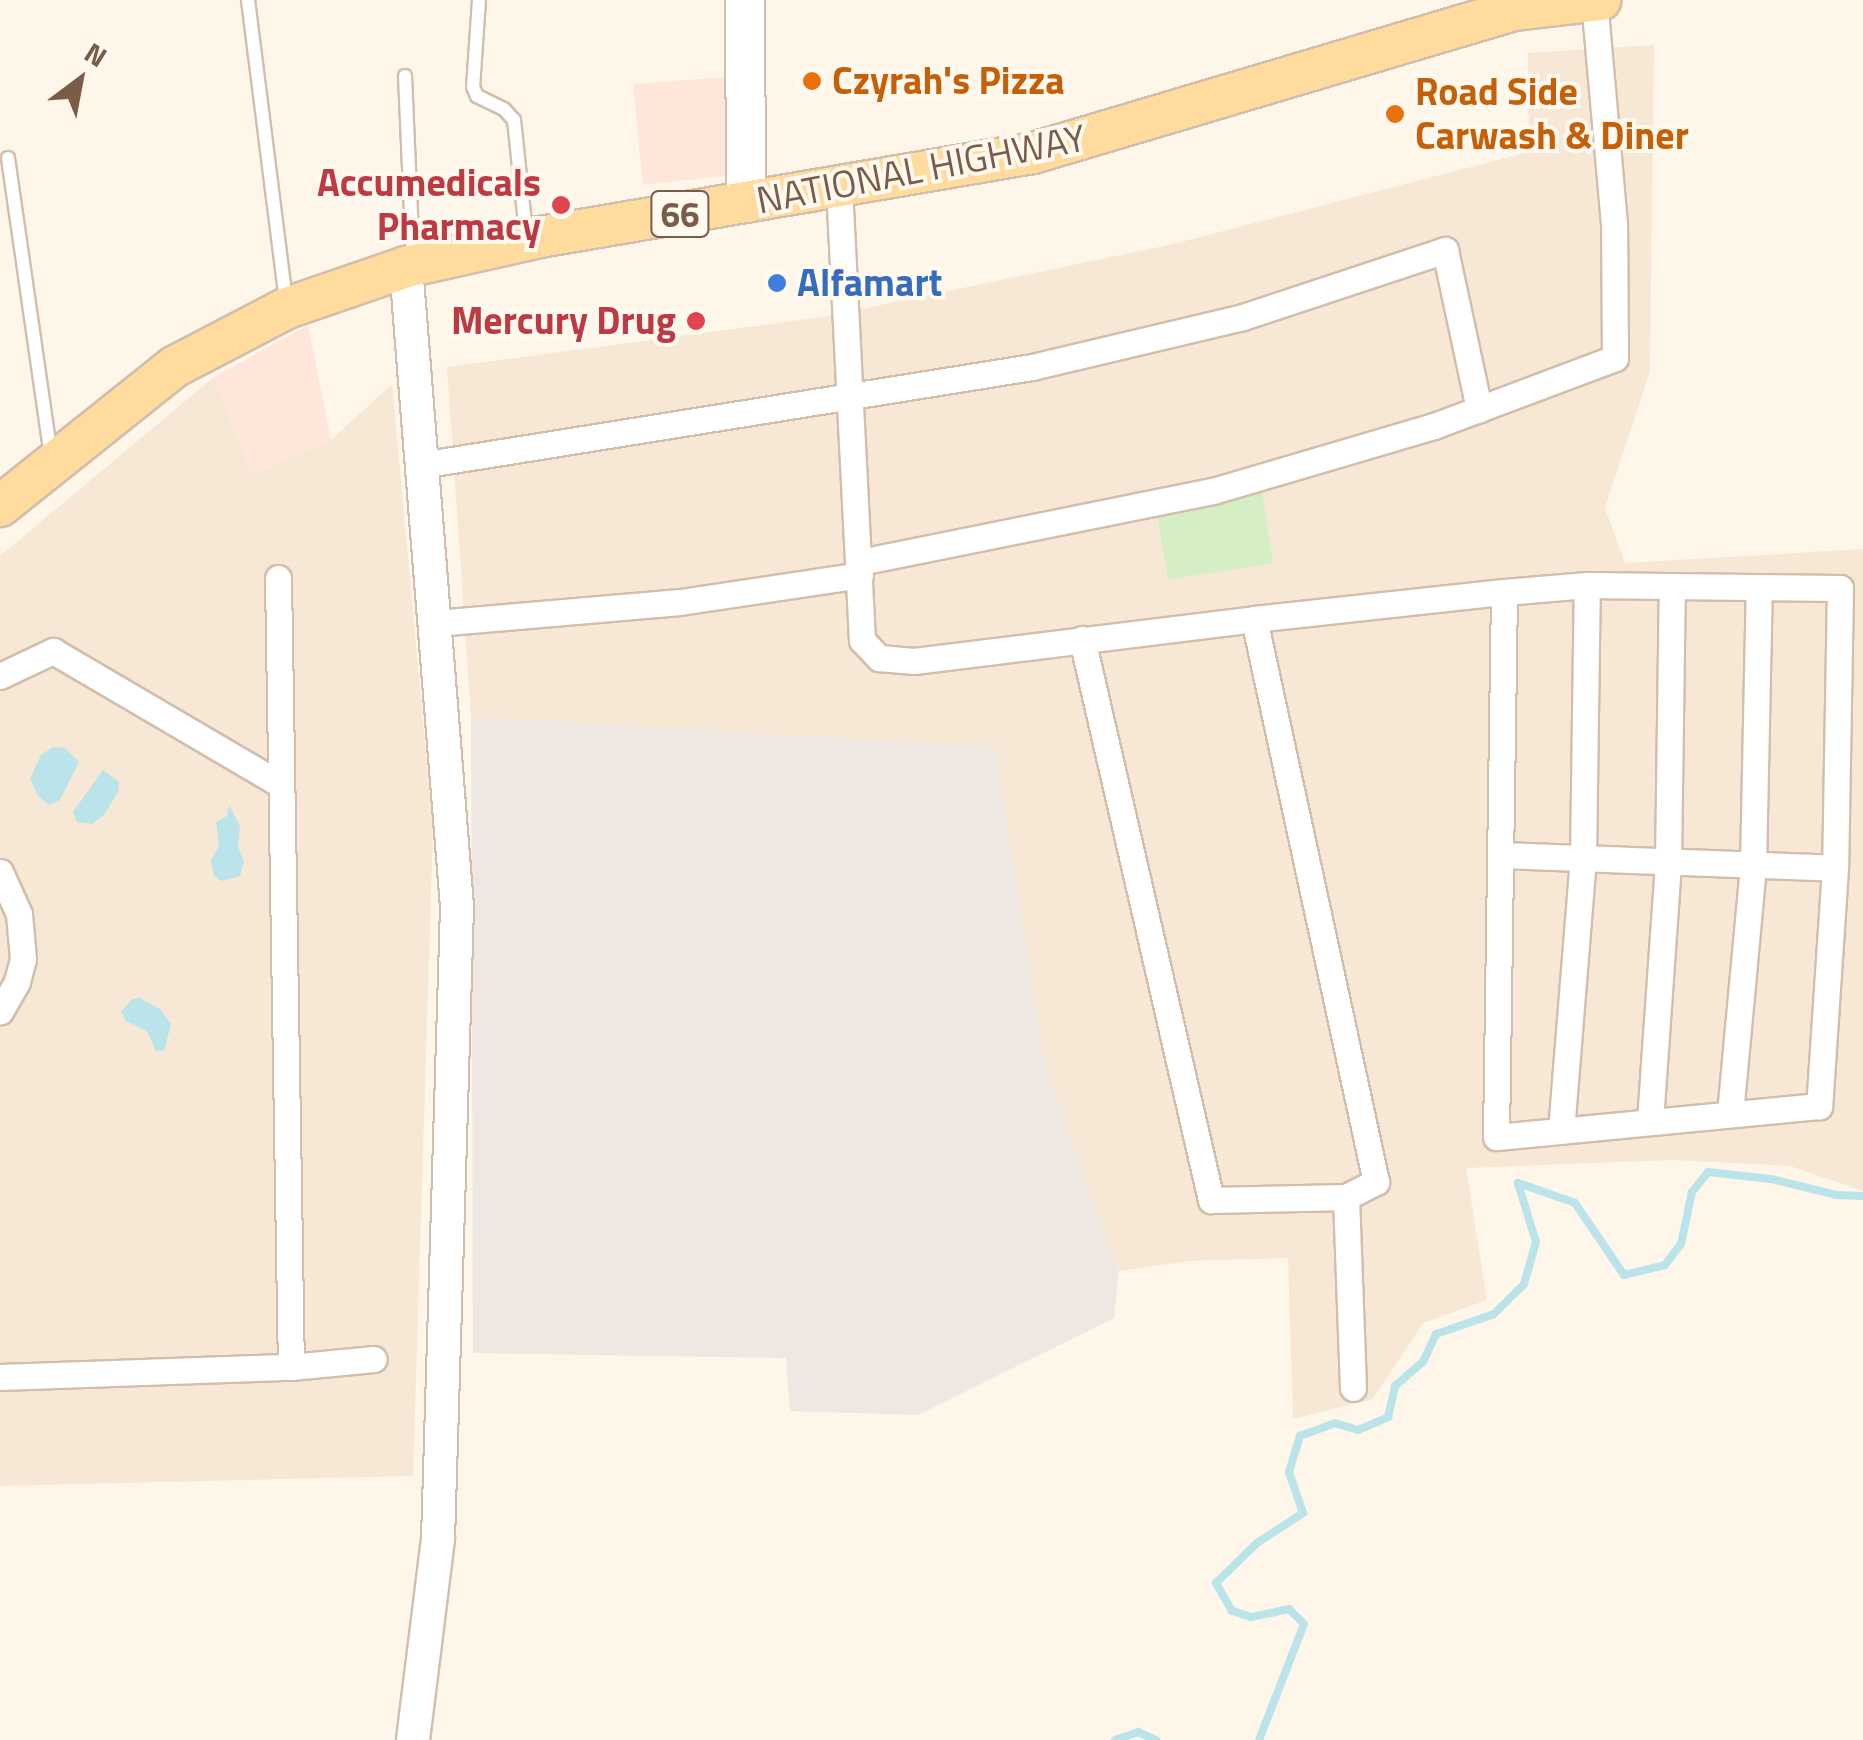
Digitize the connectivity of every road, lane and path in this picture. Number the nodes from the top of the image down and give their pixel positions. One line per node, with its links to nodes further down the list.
1 (248, 0): 12 (lane)
2 (479, 0): 10 (lane)
3 (745, 0): 9 (main road)
4 (1597, 0): 5 (main road, NATIONAL HIGHWAY / 66); 14 (street)
5 (1514, 5): 8 (main road, NATIONAL HIGHWAY / 66)
6 (406, 76): 11 (lane)
7 (8, 158): 15 (lane)
8 (839, 187): 9 (main road, NATIONAL HIGHWAY / 66); 13 (street)
9 (746, 203): 10 (main road, NATIONAL HIGHWAY / 66)
10 (527, 240): 11 (main road, NATIONAL HIGHWAY / 66)
11 (410, 266): 12 (main road, NATIONAL HIGHWAY / 66); 16 (street)
12 (287, 308): 15 (main road, NATIONAL HIGHWAY / 66)
13 (851, 397): 14 (street); 16 (street); 18 (street)
14 (1479, 409): 18 (street)
15 (52, 462): 17 (main road, NATIONAL HIGHWAY / 66)
16 (421, 465): 25 (street)
17 (0, 506)
18 (860, 569): 25 (street); 26 (street)
19 (278, 578): 28 (street)
20 (1588, 585): 21 (street); 23 (street); 30 (street)
21 (1672, 586): 22 (street); 31 (street)
22 (1759, 589): 32 (street); 33 (street)
23 (1504, 592): 24 (street); 29 (street)
24 (1254, 618): 26 (street); 39 (street)
25 (436, 623): 44 (street)
26 (1082, 639): 39 (street)
27 (0, 676): 28 (street)
28 (280, 784): 41 (street)
29 (1501, 856): 30 (street); 38 (street)
30 (1583, 858): 31 (street); 38 (street)
31 (1668, 862): 32 (street); 37 (street)
32 (1752, 865): 33 (street); 36 (street)
33 (1835, 868): 36 (street)
34 (0, 872): 35 (street)
35 (0, 1011)
36 (1730, 1114): 37 (street)
37 (1650, 1122): 38 (street)
38 (1561, 1131)
39 (1346, 1198): 43 (street)
40 (374, 1359): 41 (street)
41 (291, 1367): 42 (street)
42 (0, 1377)
43 (1353, 1388)
44 (413, 1740)

